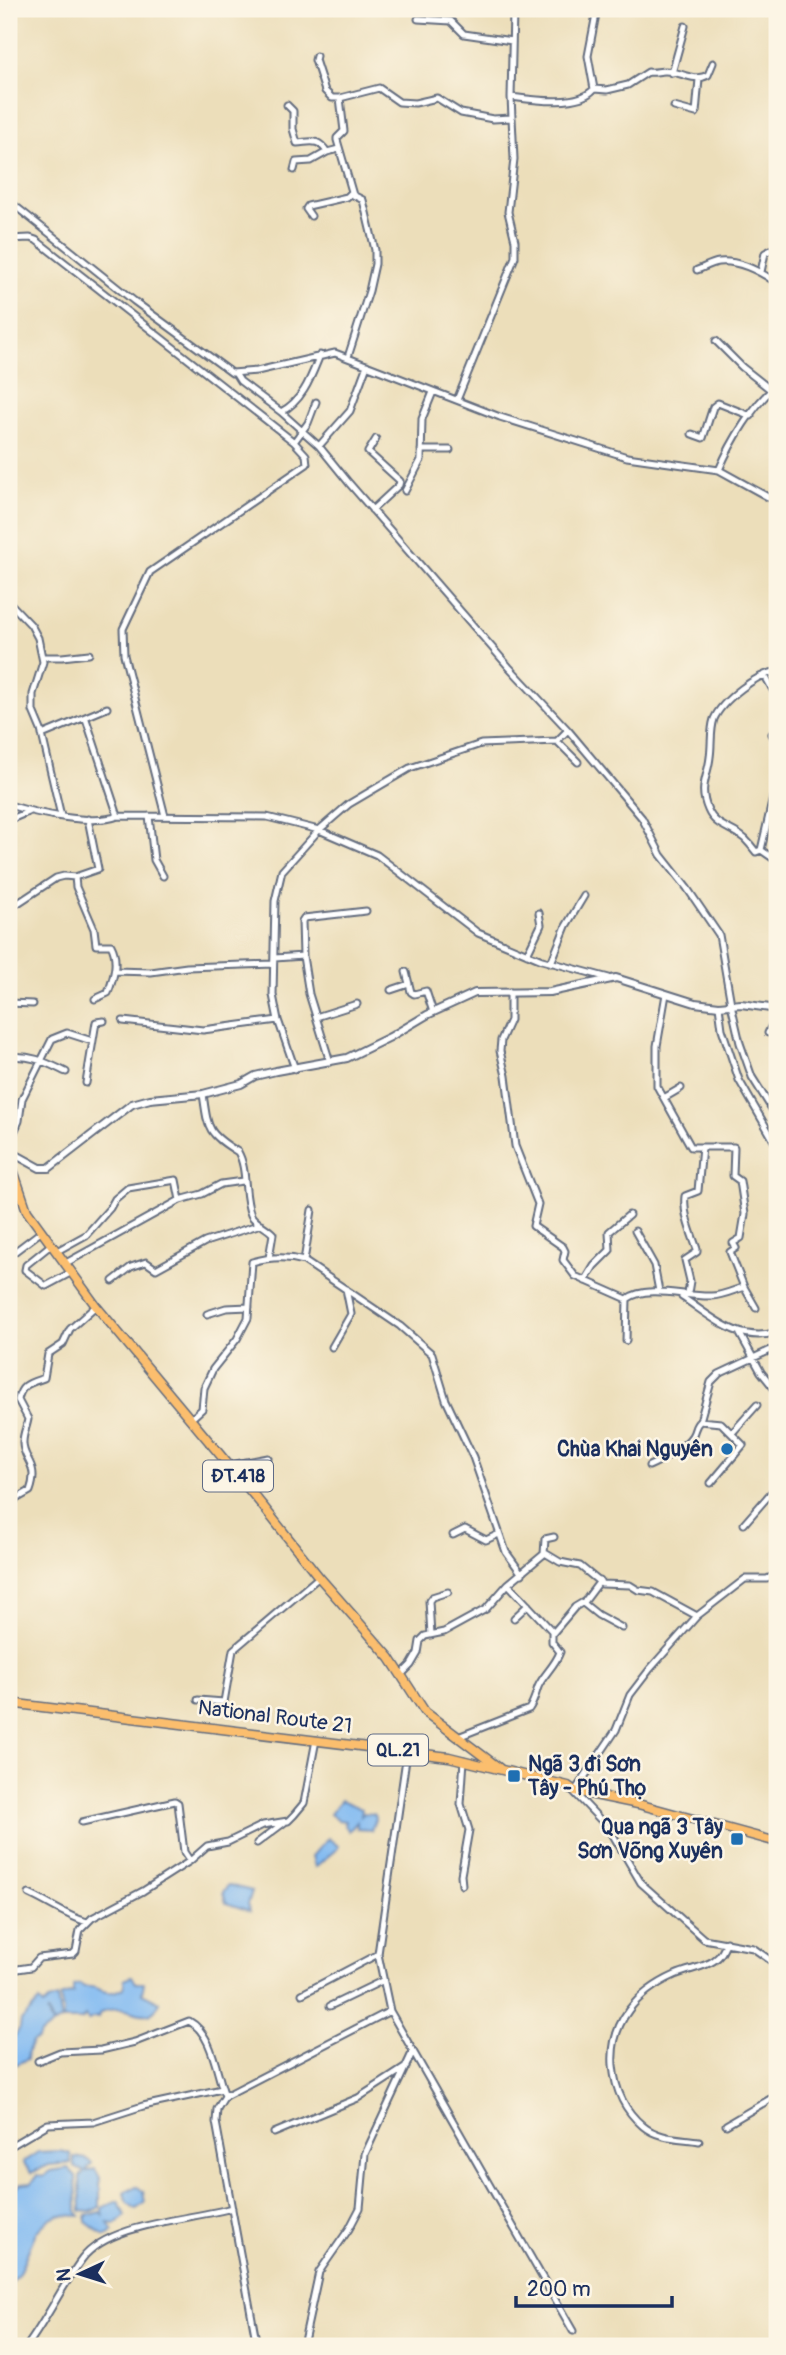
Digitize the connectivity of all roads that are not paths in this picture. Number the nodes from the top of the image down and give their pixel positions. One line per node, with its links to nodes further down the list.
1 (597, 9): 10 (street)
2 (513, 12): 5 (street)
3 (418, 19): 5 (street)
4 (685, 26): 8 (street)
5 (512, 41): 11 (street)
6 (316, 56): 12 (street)
7 (713, 63): 9 (street)
8 (672, 73): 9 (street); 10 (street)
9 (699, 79): 14 (street)
10 (594, 89): 11 (street)
11 (511, 97): 15 (street)
12 (340, 98): 15 (street); 16 (street)
13 (287, 105): 17 (street)
14 (674, 107)
15 (511, 118): 35 (street)
16 (339, 149): 17 (street); 19 (street)
17 (327, 152): 18 (street)
18 (293, 170)
19 (352, 192): 21 (street); 29 (street)
20 (9, 201): 31 (street)
21 (311, 216)
22 (9, 239): 42 (street)
23 (777, 247): 25 (street)
24 (697, 270): 25 (street)
25 (761, 272): 26 (street)
26 (777, 283)
27 (716, 341): 33 (street)
28 (320, 355): 29 (street); 31 (street); 37 (street)
29 (348, 357): 30 (street)
30 (367, 365): 34 (street); 43 (street)
31 (235, 373): 37 (street)
32 (777, 386): 33 (street)
33 (771, 390): 38 (street)
34 (433, 392): 35 (street); 44 (street)
35 (457, 400): 46 (street)
36 (316, 402): 39 (street)
37 (281, 412): 39 (street)
38 (751, 416): 40 (street); 46 (street)
39 (302, 432): 42 (street); 43 (street)
40 (692, 434)
41 (376, 439): 49 (street)
42 (294, 441): 70 (street)
43 (319, 446): 49 (street)
44 (421, 450): 45 (street); 47 (street)
45 (450, 450)
46 (719, 470): 48 (street)
47 (405, 491)
48 (777, 502)
49 (372, 510): 59 (street)
50 (9, 602): 52 (street)
51 (89, 654): 52 (street)
52 (43, 657): 60 (street)
53 (777, 672): 54 (street)
54 (765, 676): 55 (street); 74 (street)
55 (777, 697)
56 (107, 708): 57 (street)
57 (86, 719): 60 (street); 68 (street)
58 (777, 729): 62 (street)
59 (568, 730): 61 (street); 97 (street)
60 (43, 735): 67 (street)
61 (556, 741): 63 (street); 73 (street)
62 (777, 743)
63 (578, 762)
64 (777, 780): 74 (street)
65 (9, 805): 66 (street)
66 (29, 811): 67 (street); 72 (street)
67 (61, 816): 71 (street)
68 (118, 816): 69 (street); 71 (street)
69 (149, 816): 70 (street); 76 (street)
70 (166, 816): 73 (street)
71 (88, 819): 77 (street)
72 (9, 820)
73 (319, 830): 82 (street); 84 (street)
74 (761, 850): 75 (street)
75 (777, 861)
76 (163, 876)
77 (75, 877): 79 (street); 86 (street)
78 (584, 896): 85 (street)
79 (9, 909)
80 (366, 911): 83 (street)
81 (539, 913): 82 (street)
82 (527, 954): 85 (street)
83 (303, 956): 84 (street); 101 (street)
84 (274, 961): 86 (street); 102 (street)
85 (551, 962): 88 (street)
86 (115, 971): 93 (street)
87 (406, 972): 89 (street)
88 (608, 978): 91 (street); 92 (street)
89 (409, 984): 90 (street); 99 (street)
90 (391, 990)
91 (510, 992): 99 (street); 136 (street)
92 (666, 994): 97 (street); 115 (street)
93 (95, 999)
94 (9, 1003): 95 (street)
95 (33, 1004)
96 (358, 1004): 101 (street)
97 (725, 1005): 98 (street); 116 (street); 118 (street)
98 (777, 1009)
99 (433, 1012): 109 (street)
100 (777, 1015): 105 (street)
101 (316, 1017): 109 (street)
102 (278, 1020): 104 (street); 110 (street)
103 (104, 1021): 106 (street)
104 (123, 1021)
105 (768, 1033)
106 (92, 1041): 108 (street); 112 (street)
107 (9, 1057): 108 (street)
108 (41, 1060): 111 (street); 117 (street)
109 (331, 1063): 110 (street)
110 (295, 1069): 114 (street)
111 (66, 1072)
112 (86, 1083)
113 (681, 1088): 115 (street)
114 (203, 1094): 120 (street); 122 (street)
115 (664, 1098): 119 (street)
116 (777, 1117)
117 (9, 1144)
118 (777, 1146)
119 (702, 1147): 137 (street); 140 (street)
120 (9, 1151)
121 (9, 1158): 127 (main road, ĐT.418)
122 (243, 1181): 123 (street); 126 (street)
123 (180, 1200): 129 (street); 133 (street)
124 (312, 1209): 132 (street)
125 (629, 1215): 136 (street)
126 (261, 1224): 131 (street); 135 (street)
127 (42, 1231): 129 (main road, ĐT.418); 130 (street)
128 (635, 1231): 139 (street)
129 (55, 1247): 133 (main road, ĐT.418); 134 (street)
130 (9, 1256)
131 (269, 1258): 132 (street); 143 (street)
132 (304, 1261): 138 (street)
133 (66, 1263): 134 (main road, ĐT.418)
134 (72, 1272): 142 (main road, ĐT.418)
135 (113, 1281)
136 (585, 1281): 141 (street)
137 (744, 1287): 140 (street); 144 (street)
138 (346, 1289): 149 (street); 164 (street)
139 (659, 1291): 140 (street); 141 (street)
140 (680, 1296): 147 (street)
141 (628, 1299): 148 (street)
142 (96, 1306): 154 (main road, ĐT.418); 162 (street)
143 (249, 1307): 145 (street); 154 (street)
144 (756, 1308)
145 (206, 1314)
146 (777, 1332): 147 (street)
147 (740, 1334): 151 (street)
148 (626, 1340)
149 (332, 1347)
150 (777, 1347): 151 (street)
151 (754, 1359): 152 (street); 155 (street)
152 (776, 1392)
153 (757, 1405): 156 (street)
154 (191, 1419): 158 (main road, ĐT.418)
155 (700, 1421): 156 (street); 159 (street)
156 (732, 1433): 160 (street)
157 (268, 1458): 158 (street)
158 (230, 1465): 170 (main road, ĐT.418)
159 (649, 1466)
160 (711, 1483)
161 (777, 1486): 163 (street)
162 (9, 1503)
163 (744, 1524)
164 (499, 1534): 165 (street); 168 (street)
165 (453, 1535)
166 (554, 1537): 167 (street)
167 (545, 1553): 168 (street); 171 (street)
168 (522, 1574): 172 (street)
169 (777, 1574): 176 (street)
170 (319, 1577): 181 (main road, ĐT.418); 182 (street)
171 (600, 1581): 174 (street); 176 (street)
172 (508, 1584): 175 (street); 180 (street)
173 (448, 1592): 180 (street)
174 (583, 1603): 178 (street); 179 (street)
175 (528, 1605): 177 (street); 179 (street)
176 (697, 1616): 189 (street)
177 (514, 1618)
178 (622, 1628)
179 (553, 1633): 184 (street)
180 (431, 1635): 181 (street)
181 (401, 1675): 184 (main road, ĐT.418)
182 (198, 1700)
183 (9, 1703): 185 (main road, National Route 21 / QL.21)
184 (458, 1737): 188 (main road, ĐT.418)
185 (316, 1740): 186 (main road, National Route 21 / QL.21); 190 (street)
186 (407, 1752): 187 (main road, National Route 21 / QL.21); 199 (street)
187 (464, 1760): 188 (main road, National Route 21 / QL.21); 195 (street)
188 (499, 1768): 189 (main road, National Route 21 / QL.21)
189 (571, 1789): 192 (main road, National Route 21 / QL.21); 198 (street)
190 (288, 1821): 193 (street); 194 (street)
191 (82, 1822): 194 (street)
192 (777, 1842)
193 (257, 1843)
194 (190, 1861): 197 (street)
195 (462, 1885)
196 (29, 1894): 197 (street)
197 (88, 1922): 201 (street)
198 (726, 1942): 200 (street); 213 (street)
199 (378, 1954): 202 (street); 203 (street)
200 (777, 1965)
201 (18, 1969)
202 (384, 1980): 204 (street); 205 (street)
203 (302, 1994)
204 (330, 2006)
205 (390, 2011): 206 (street); 209 (street)
206 (413, 2051): 208 (street); 216 (street)
207 (38, 2061): 209 (street)
208 (405, 2067): 212 (street); 219 (street)
209 (223, 2092): 214 (street); 215 (street)
210 (777, 2095): 211 (street)
211 (726, 2125)
212 (274, 2133)
213 (699, 2141)
214 (9, 2147)
215 (232, 2208): 217 (street); 218 (street)
216 (573, 2330)
217 (27, 2346)
218 (257, 2346)
219 (303, 2346)

